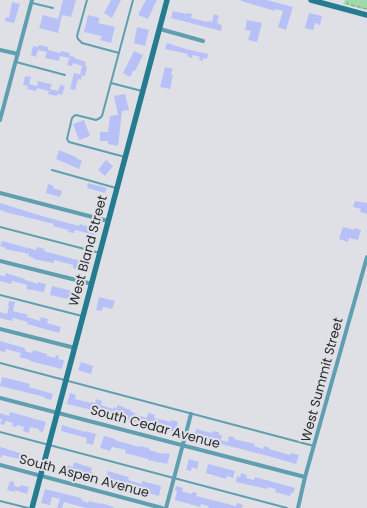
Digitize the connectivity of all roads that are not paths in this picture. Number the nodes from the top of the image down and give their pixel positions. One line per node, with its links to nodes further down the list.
1 (87, 0): 11 (lane)
2 (133, 0): 11 (lane)
3 (167, 0): 8 (street, West Bland Street)
4 (310, 0): 7 (street)
5 (32, 1): 6 (lane); 12 (street)
6 (53, 8)
7 (367, 15)
8 (160, 29): 9 (street); 16 (street, West Bland Street)
9 (203, 41)
10 (0, 50): 12 (street)
11 (119, 53): 15 (lane)
12 (18, 54): 13 (street)
13 (16, 62): 14 (lane); 17 (street)
14 (65, 75)
15 (111, 83): 16 (lane); 18 (lane)
16 (143, 92): 18 (street, West Bland Street)
17 (0, 120)
18 (126, 157): 20 (street, West Bland Street)
19 (52, 170): 20 (lane)
20 (117, 188): 22 (street, West Bland Street)
21 (0, 193): 22 (street)
22 (108, 221): 24 (street, West Bland Street)
23 (0, 227): 24 (lane)
24 (100, 253): 27 (street, West Bland Street)
25 (367, 257): 40 (street, West Summit Street)
26 (0, 261): 27 (street)
27 (92, 284): 29 (street, West Bland Street)
28 (0, 295): 29 (lane)
29 (83, 316): 31 (street, West Bland Street)
30 (0, 330): 31 (street)
31 (75, 348): 33 (street, West Bland Street)
32 (0, 363): 33 (lane)
33 (66, 381): 35 (street, West Bland Street); 36 (lane)
34 (0, 398): 35 (street, South Cedar Avenue)
35 (58, 412): 38 (street, West Bland Street); 39 (street, South Cedar Avenue)
36 (191, 414): 39 (street); 40 (lane)
37 (0, 432): 38 (lane)
38 (49, 445): 42 (street, West Bland Street); 44 (lane)
39 (182, 446): 43 (street, South Cedar Avenue); 44 (street)
40 (315, 447): 43 (street, West Summit Street)
41 (0, 465): 42 (street, South Aspen Avenue)
42 (41, 476): 47 (street, West Bland Street); 48 (street, South Aspen Avenue)
43 (305, 477): 51 (street, West Summit Street)
44 (174, 478): 49 (street); 50 (lane)
45 (0, 501): 46 (lane)
46 (28, 508)
47 (32, 508)
48 (162, 508)
49 (166, 508)
50 (287, 508)
51 (298, 508)

